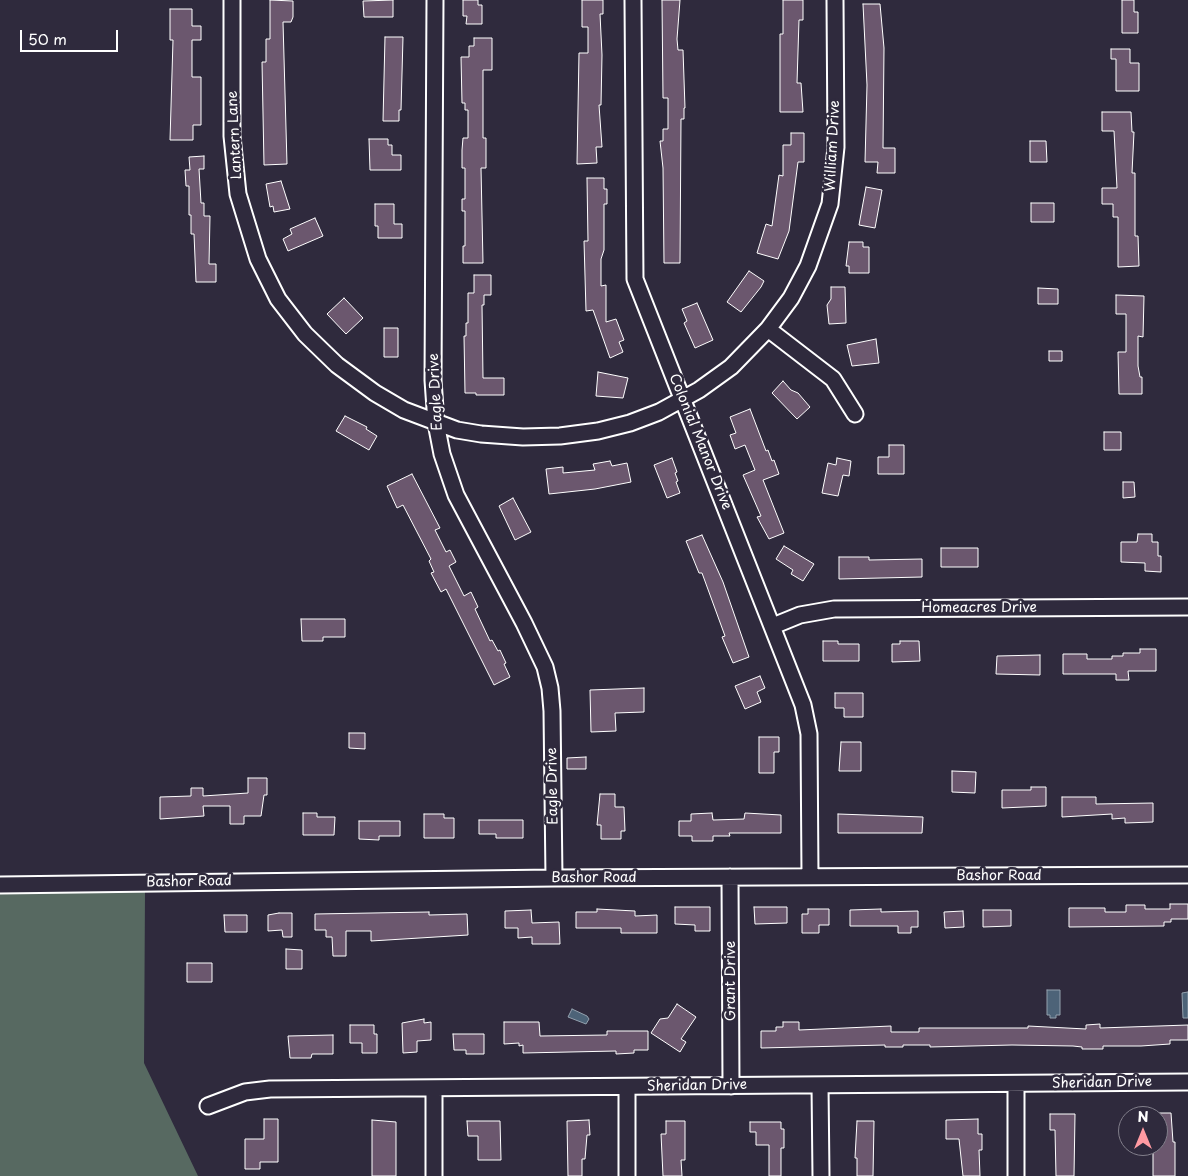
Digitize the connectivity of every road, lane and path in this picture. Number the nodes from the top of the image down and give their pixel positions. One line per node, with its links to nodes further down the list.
1 (232, 0): 8 (street, Lantern Lane)
2 (434, 0): 8 (street, Eagle Drive)
3 (633, 0): 6 (street, Colonial Manor Drive)
4 (835, 0): 5 (street, William Drive)
5 (768, 329): 6 (street, William Drive); 7 (street)
6 (683, 400): 8 (street, William Drive); 10 (street, Colonial Manor Drive)
7 (855, 414)
8 (436, 423): 14 (street, Eagle Drive)
9 (1188, 607): 10 (street, Homeacres Drive)
10 (773, 626): 12 (street, Colonial Manor Drive)
11 (1188, 875): 12 (street, Bashor Road)
12 (810, 876): 13 (street, Bashor Road)
13 (730, 877): 14 (street, Bashor Road); 19 (street, Grant Drive)
14 (554, 878): 15 (street, Bashor Road)
15 (0, 885)
16 (1188, 1082): 17 (street, Sheridan Drive)
17 (1016, 1084): 18 (street, Sheridan Drive); 26 (street)
18 (820, 1085): 19 (street, Sheridan Drive); 25 (street)
19 (731, 1086): 20 (street, Sheridan Drive)
20 (627, 1087): 21 (street, Sheridan Drive); 24 (street)
21 (434, 1088): 22 (street, Sheridan Drive); 23 (street)
22 (208, 1106)
23 (434, 1176)
24 (627, 1176)
25 (820, 1176)
26 (1016, 1176)

